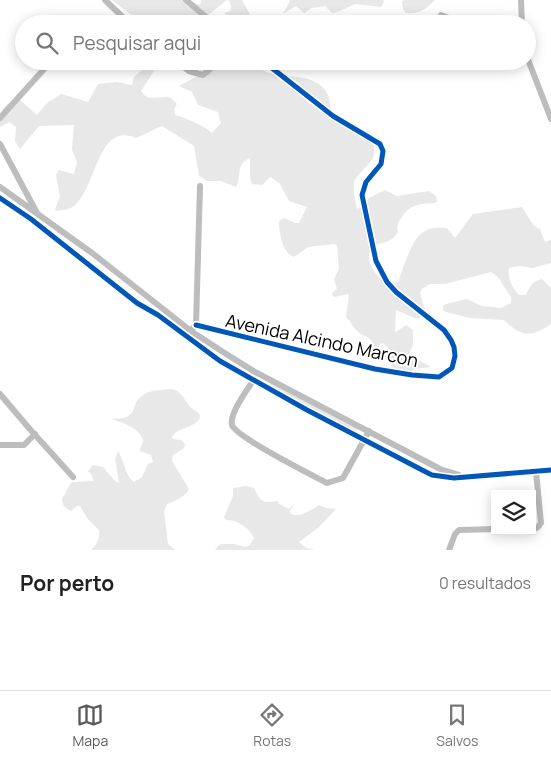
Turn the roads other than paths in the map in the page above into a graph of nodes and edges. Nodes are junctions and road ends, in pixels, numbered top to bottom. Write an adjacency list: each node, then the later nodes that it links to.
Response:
1 (105, 0): 4 (street)
2 (186, 0): 5 (street)
3 (521, 0): 6 (street)
4 (121, 15)
5 (204, 15)
6 (522, 15)
7 (44, 70): 12 (street)
8 (188, 70): 9 (street)
9 (209, 70)
10 (274, 70): 23 (street, Avenida Alcindo Marcon)
11 (532, 70): 13 (street)
12 (0, 118)
13 (551, 118)
14 (0, 144): 18 (street)
15 (200, 186): 23 (street)
16 (0, 187): 18 (street)
17 (0, 198): 20 (street)
18 (38, 214): 19 (street)
19 (144, 294): 20 (street); 21 (street)
20 (137, 303): 22 (street)
21 (162, 308): 22 (street); 23 (street)
22 (158, 315): 23 (street)
23 (192, 331): 24 (street); 26 (street)
24 (254, 381): 28 (street); 28 (street)
25 (0, 394): 27 (street)
26 (369, 431): 28 (street); 33 (street)
27 (35, 434): 29 (street); 32 (street)
28 (364, 440): 33 (street)
29 (0, 445)
30 (551, 470): 31 (street)
31 (536, 472): 33 (street); 34 (street)
32 (73, 477)
33 (464, 477)
34 (536, 528)
35 (491, 529): 36 (street)
36 (450, 550)

